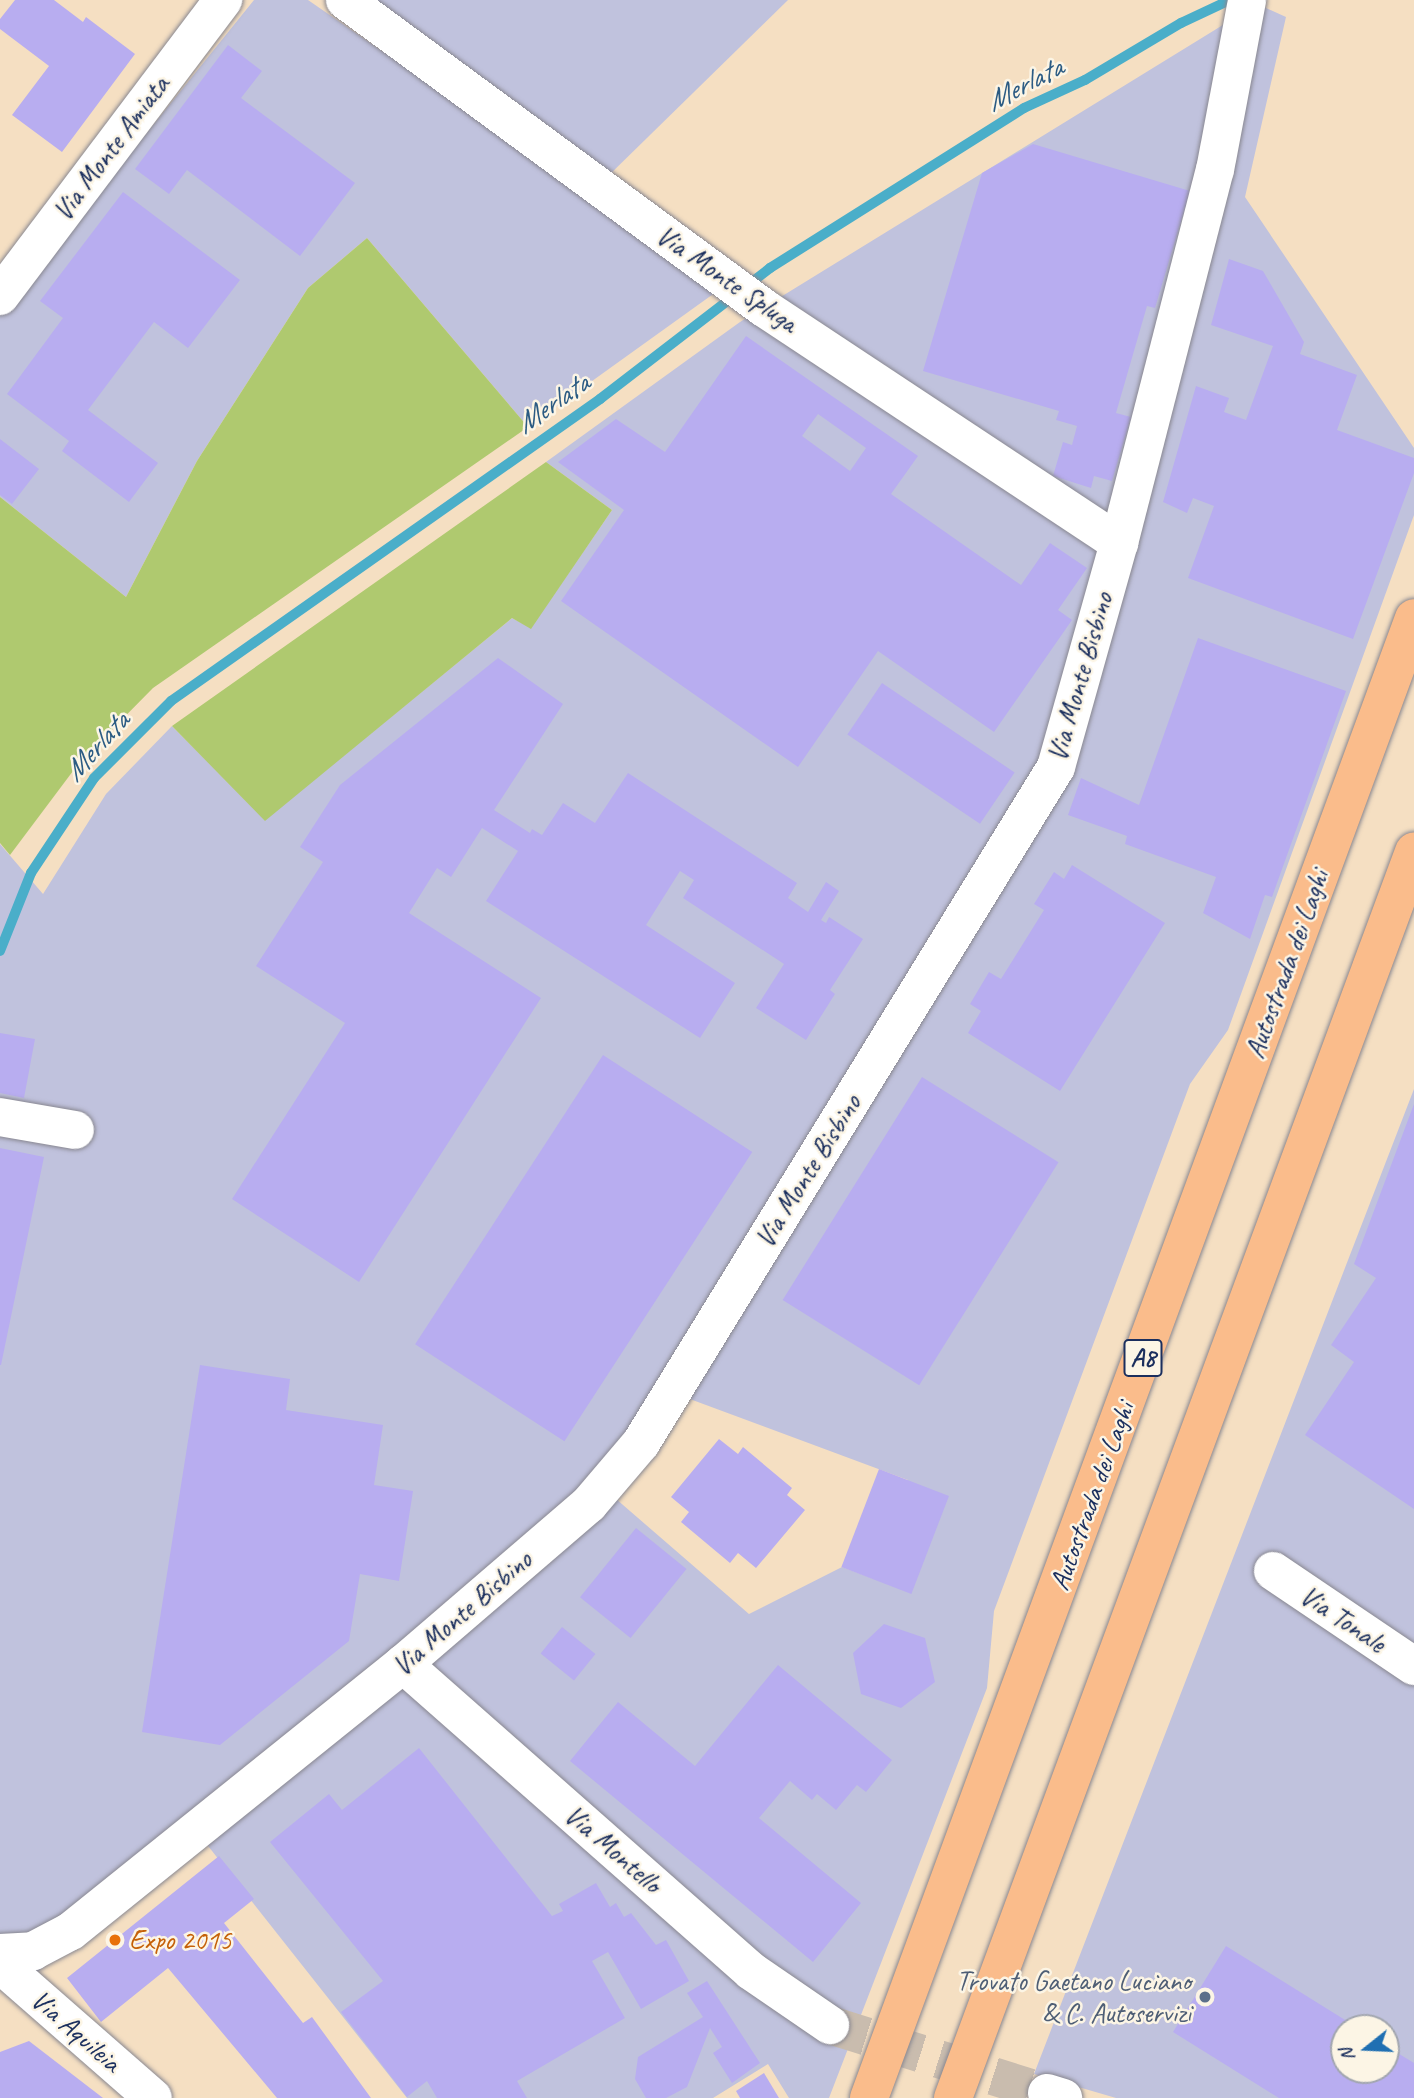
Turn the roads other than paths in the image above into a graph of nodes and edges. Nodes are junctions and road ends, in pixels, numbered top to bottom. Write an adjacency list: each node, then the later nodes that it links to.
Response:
1 (223, 0): 4 (street, Via Monte Amiata)
2 (345, 0): 5 (street, Via Monte Spluga)
3 (1243, 16): 5 (street, Via Monte Bisbino)
4 (0, 296)
5 (1119, 543): 11 (street, Via Monte Bisbino)
6 (1414, 618): 17 (highway, Autostrada dei Laghi / A8)
7 (1414, 852): 18 (highway)
8 (0, 1117): 9 (street)
9 (75, 1130)
10 (1273, 1571): 12 (street, Via Tonale)
11 (403, 1664): 13 (street, Via Monte Bisbino); 15 (street, Via Montello)
12 (1414, 1666)
13 (0, 1952)
14 (0, 1964): 16 (street, Via Aquileia)
15 (830, 2025)
16 (153, 2098)
17 (869, 2098)
18 (953, 2098)

